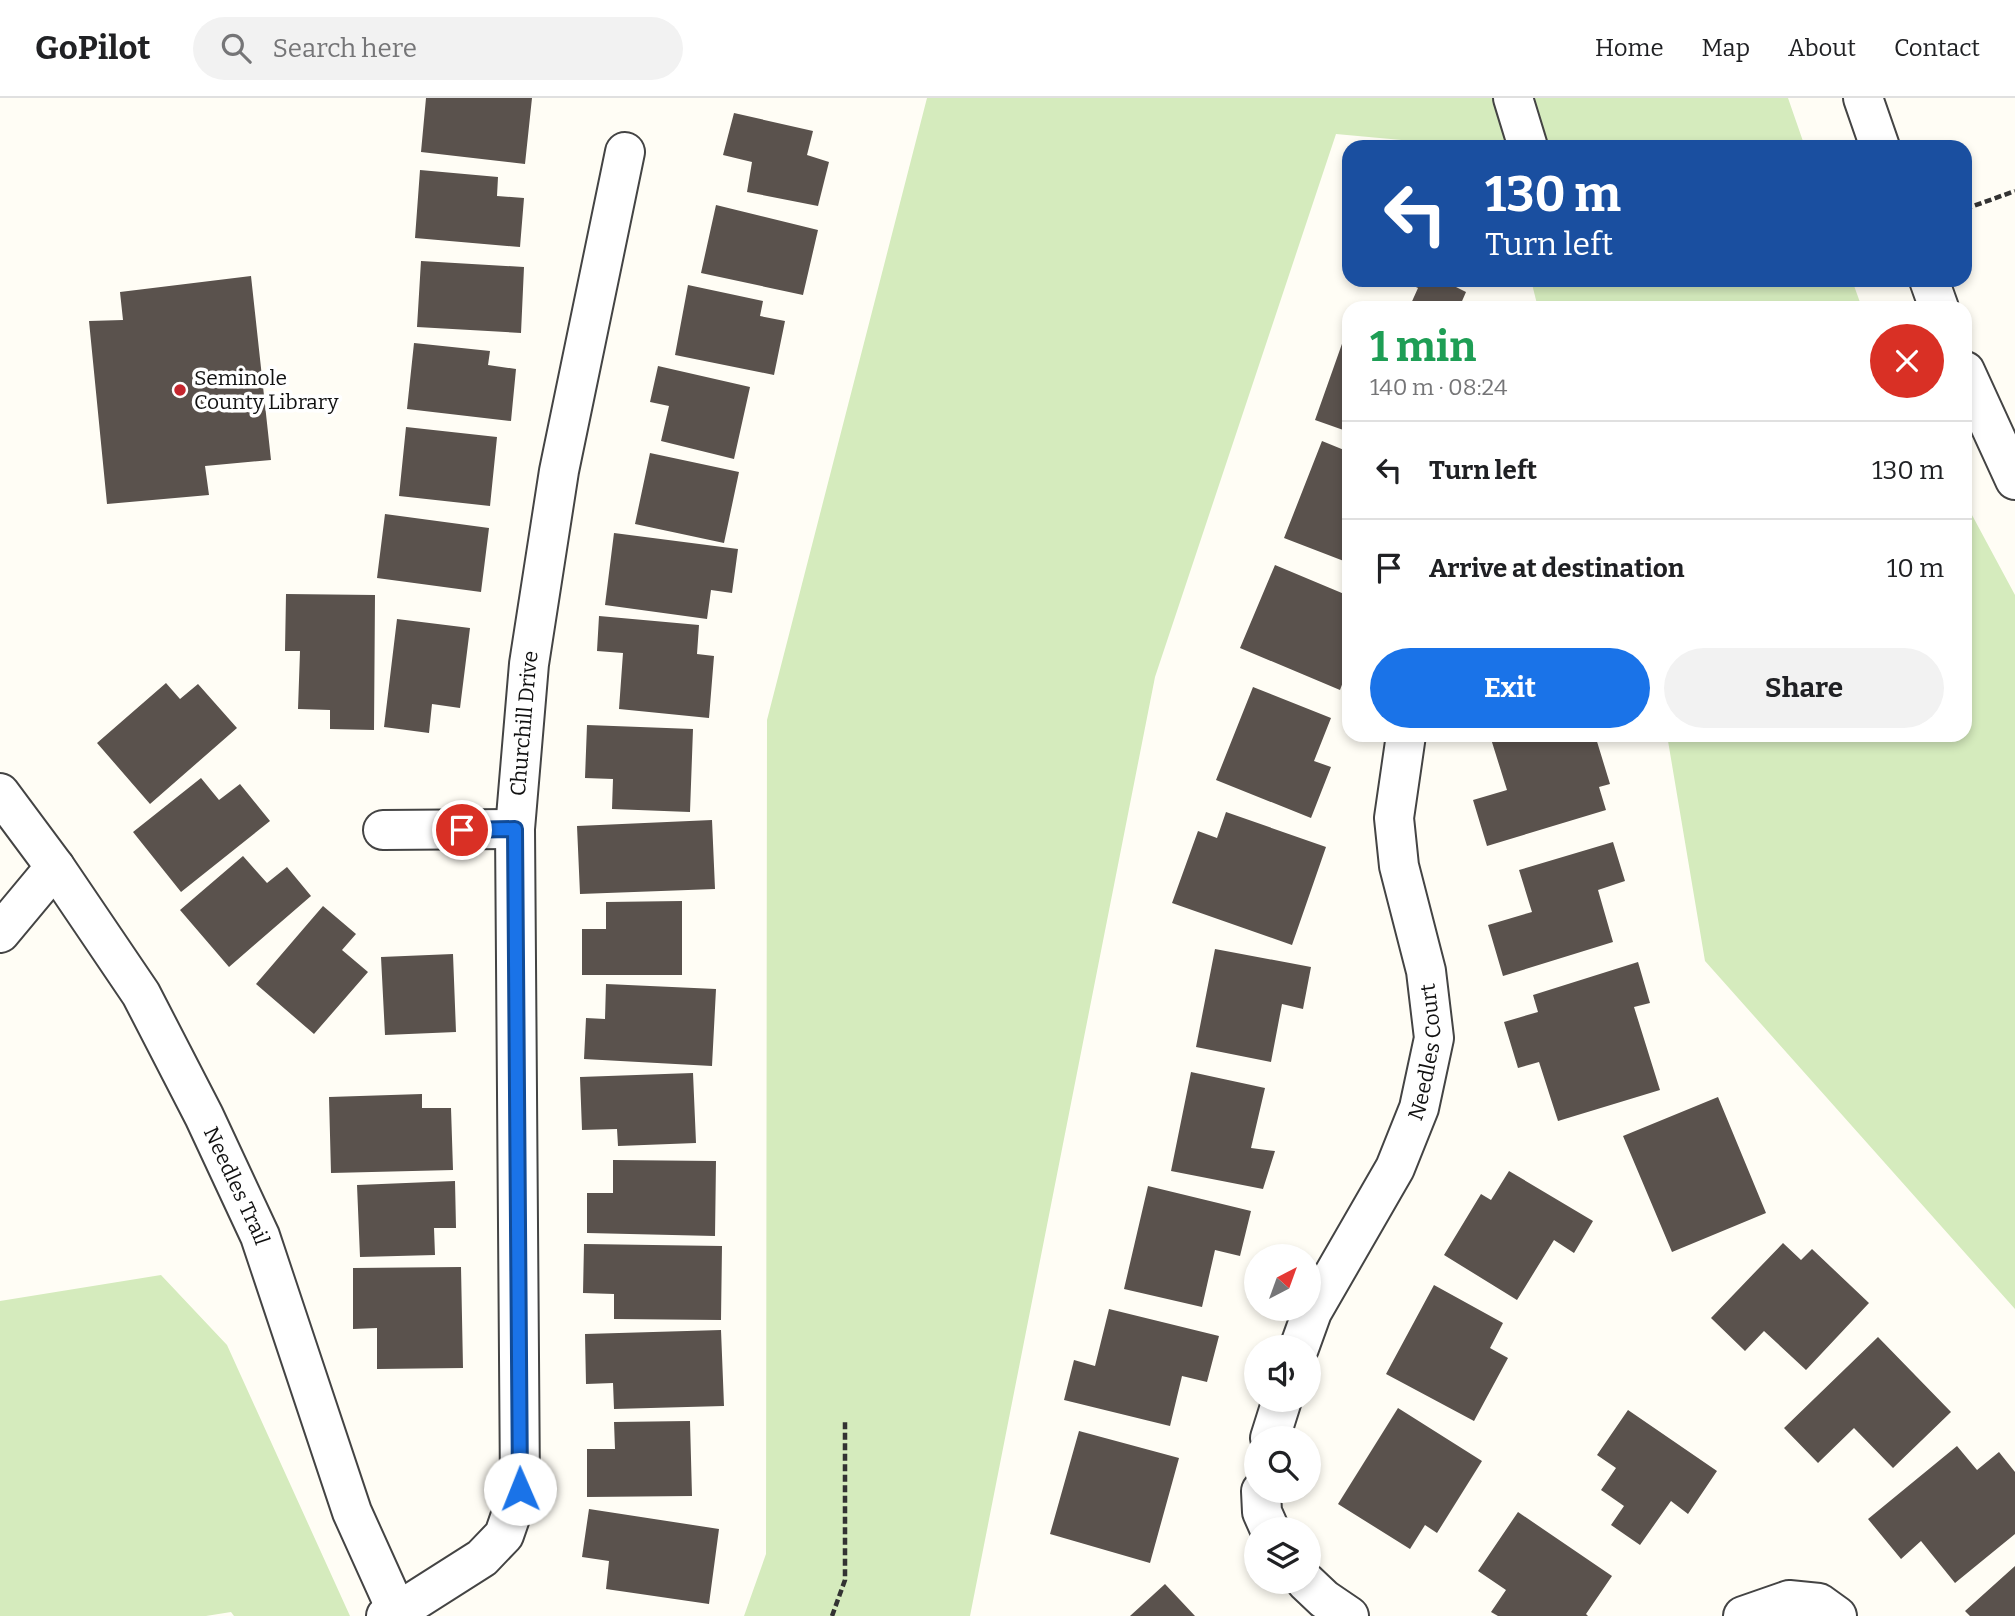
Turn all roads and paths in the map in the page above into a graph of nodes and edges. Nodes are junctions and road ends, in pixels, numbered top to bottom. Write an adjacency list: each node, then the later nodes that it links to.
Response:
1 (1513, 98): 3 (street)
2 (1863, 98): 4 (street)
3 (1526, 140)
4 (1878, 140)
5 (625, 152): 13 (street, Churchill Drive)
6 (2015, 191): 7 (path)
7 (1972, 206)
8 (1972, 380): 9 (street)
9 (2001, 416): 10 (street)
10 (2015, 480)
11 (1405, 742): 17 (street, Needles Court)
12 (0, 793): 15 (street, Needles Trail)
13 (515, 829): 14 (street); 20 (street, Churchill Drive)
14 (383, 830)
15 (55, 867): 16 (street); 20 (street, Needles Trail)
16 (0, 933)
17 (1304, 1335)
18 (845, 1419): 21 (path)
19 (1319, 1594): 22 (street)
20 (394, 1615)
21 (832, 1616)
22 (1349, 1616)
23 (1743, 1616): 24 (street)
24 (1836, 1616)

